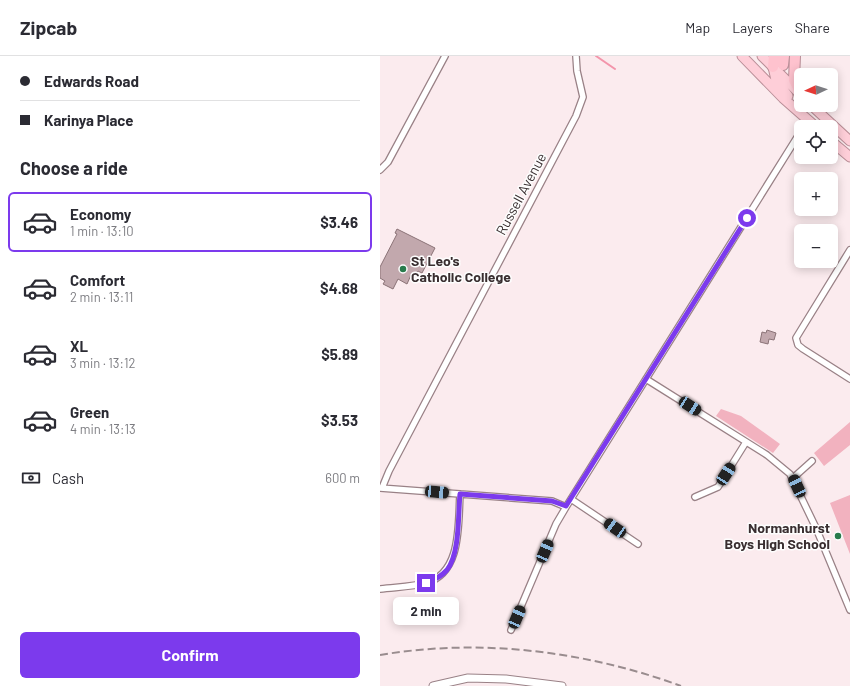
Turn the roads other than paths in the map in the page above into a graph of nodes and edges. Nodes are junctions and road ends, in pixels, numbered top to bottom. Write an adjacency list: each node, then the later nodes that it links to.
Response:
1 (445, 56): 18 (street)
2 (576, 56): 25 (street, Russell Avenue)
3 (742, 56): 9 (highway)
4 (762, 56): 7 (highway)
5 (774, 56): 7 (highway)
6 (795, 56): 8 (highway)
7 (779, 67): 9 (highway); 10 (highway); 13 (highway)
8 (794, 68)
9 (761, 75): 12 (highway)
10 (794, 88)
11 (819, 112): 14 (highway)
12 (803, 120)
13 (804, 120)
14 (850, 141)
15 (794, 142): 20 (street)
16 (838, 147): 17 (highway)
17 (850, 157)
18 (380, 170)
19 (850, 250): 21 (street)
20 (646, 379): 22 (street); 28 (street)
21 (850, 379)
22 (746, 442): 24 (street); 27 (street)
23 (812, 461): 24 (street)
24 (793, 478): 32 (street)
25 (381, 488): 26 (street)
26 (460, 494): 29 (street); 31 (street)
27 (695, 497)
28 (571, 499): 29 (street); 30 (street)
29 (566, 506): 33 (street)
30 (638, 544)
31 (380, 589)
32 (850, 610)
33 (511, 630)
34 (433, 686): 35 (street)
35 (562, 686)

